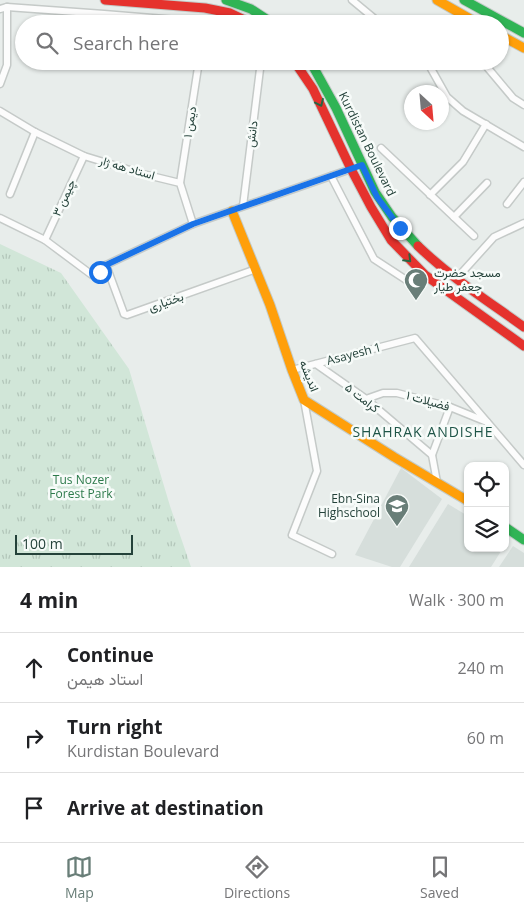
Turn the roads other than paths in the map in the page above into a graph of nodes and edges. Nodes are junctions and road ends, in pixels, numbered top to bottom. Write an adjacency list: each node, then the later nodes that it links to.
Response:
1 (106, 0): 10 (main road)
2 (226, 0): 11 (main road)
3 (352, 0): 12 (street)
4 (439, 0): 8 (main road)
5 (458, 0): 8 (main road)
6 (464, 0): 14 (main road)
7 (4, 8): 9 (street); 25 (street)
8 (455, 11): 13 (main road)
9 (116, 15)
10 (234, 15)
11 (261, 15)
12 (370, 15)
13 (462, 15)
14 (490, 15)
15 (509, 26): 16 (main road)
16 (524, 34)
17 (509, 40): 18 (main road)
18 (524, 48)
19 (198, 70): 37 (street, دیمن ۱)
20 (260, 70): 42 (street, دانش)
21 (300, 70): 34 (main road, Kurdistan Boulevard, one-way to 34)
22 (316, 70): 33 (main road, Kurdistan Boulevard)
23 (432, 70): 28 (street)
24 (490, 70): 26 (street)
25 (0, 84)
26 (524, 105)
27 (0, 111): 29 (street, استاد هه ژار)
28 (486, 124): 30 (street); 40 (street)
29 (35, 132): 32 (street, استاد هه ژار); 39 (street)
30 (524, 147)
31 (380, 148): 40 (street)
32 (84, 156): 37 (street, استاد هه ژار); 49 (street, چیمن ۳)
33 (362, 165): 34 (main road); 52 (main road, Kurdistan Boulevard)
34 (350, 169): 35 (street); 56 (main road, Kurdistan Boulevard, one-way to 56)
35 (331, 176): 42 (street); 53 (street)
36 (524, 182): 41 (street)
37 (180, 183): 47 (street)
38 (487, 183): 44 (street)
39 (10, 194)
40 (430, 194): 44 (street)
41 (507, 204)
42 (243, 206): 43 (street)
43 (232, 211): 47 (street); 51 (main road, اندیشه)
44 (454, 217): 48 (street)
45 (0, 218): 49 (street)
46 (524, 223): 52 (street)
47 (193, 224): 50 (street)
48 (474, 236)
49 (45, 240): 50 (street)
50 (106, 265): 51 (street, بختیاری)
51 (256, 269): 58 (main road, اندیشه)
52 (457, 278): 54 (main road, Kurdistan Boulevard)
53 (417, 287)
54 (524, 327)
55 (415, 338): 57 (street, Asayesh 1); 62 (street, فضیلات ۱)
56 (524, 346)
57 (316, 364): 58 (street, Asayesh 1); 59 (street, کرامت ۵)
58 (292, 370): 60 (main road, اندیشه)
59 (366, 399): 61 (street, فضیلات ۱); 63 (street, کرامت ۵)
60 (304, 400): 65 (main road, اندیشه); 69 (street)
61 (450, 407): 62 (street, فضیلات ۱); 63 (street)
62 (489, 423): 64 (street, فضیلات ۱)
63 (432, 455): 65 (street)
64 (524, 465)
65 (437, 482): 66 (main road, اندیشه)
66 (464, 498)
67 (509, 530): 68 (main road)
68 (524, 540)
69 (332, 554)

